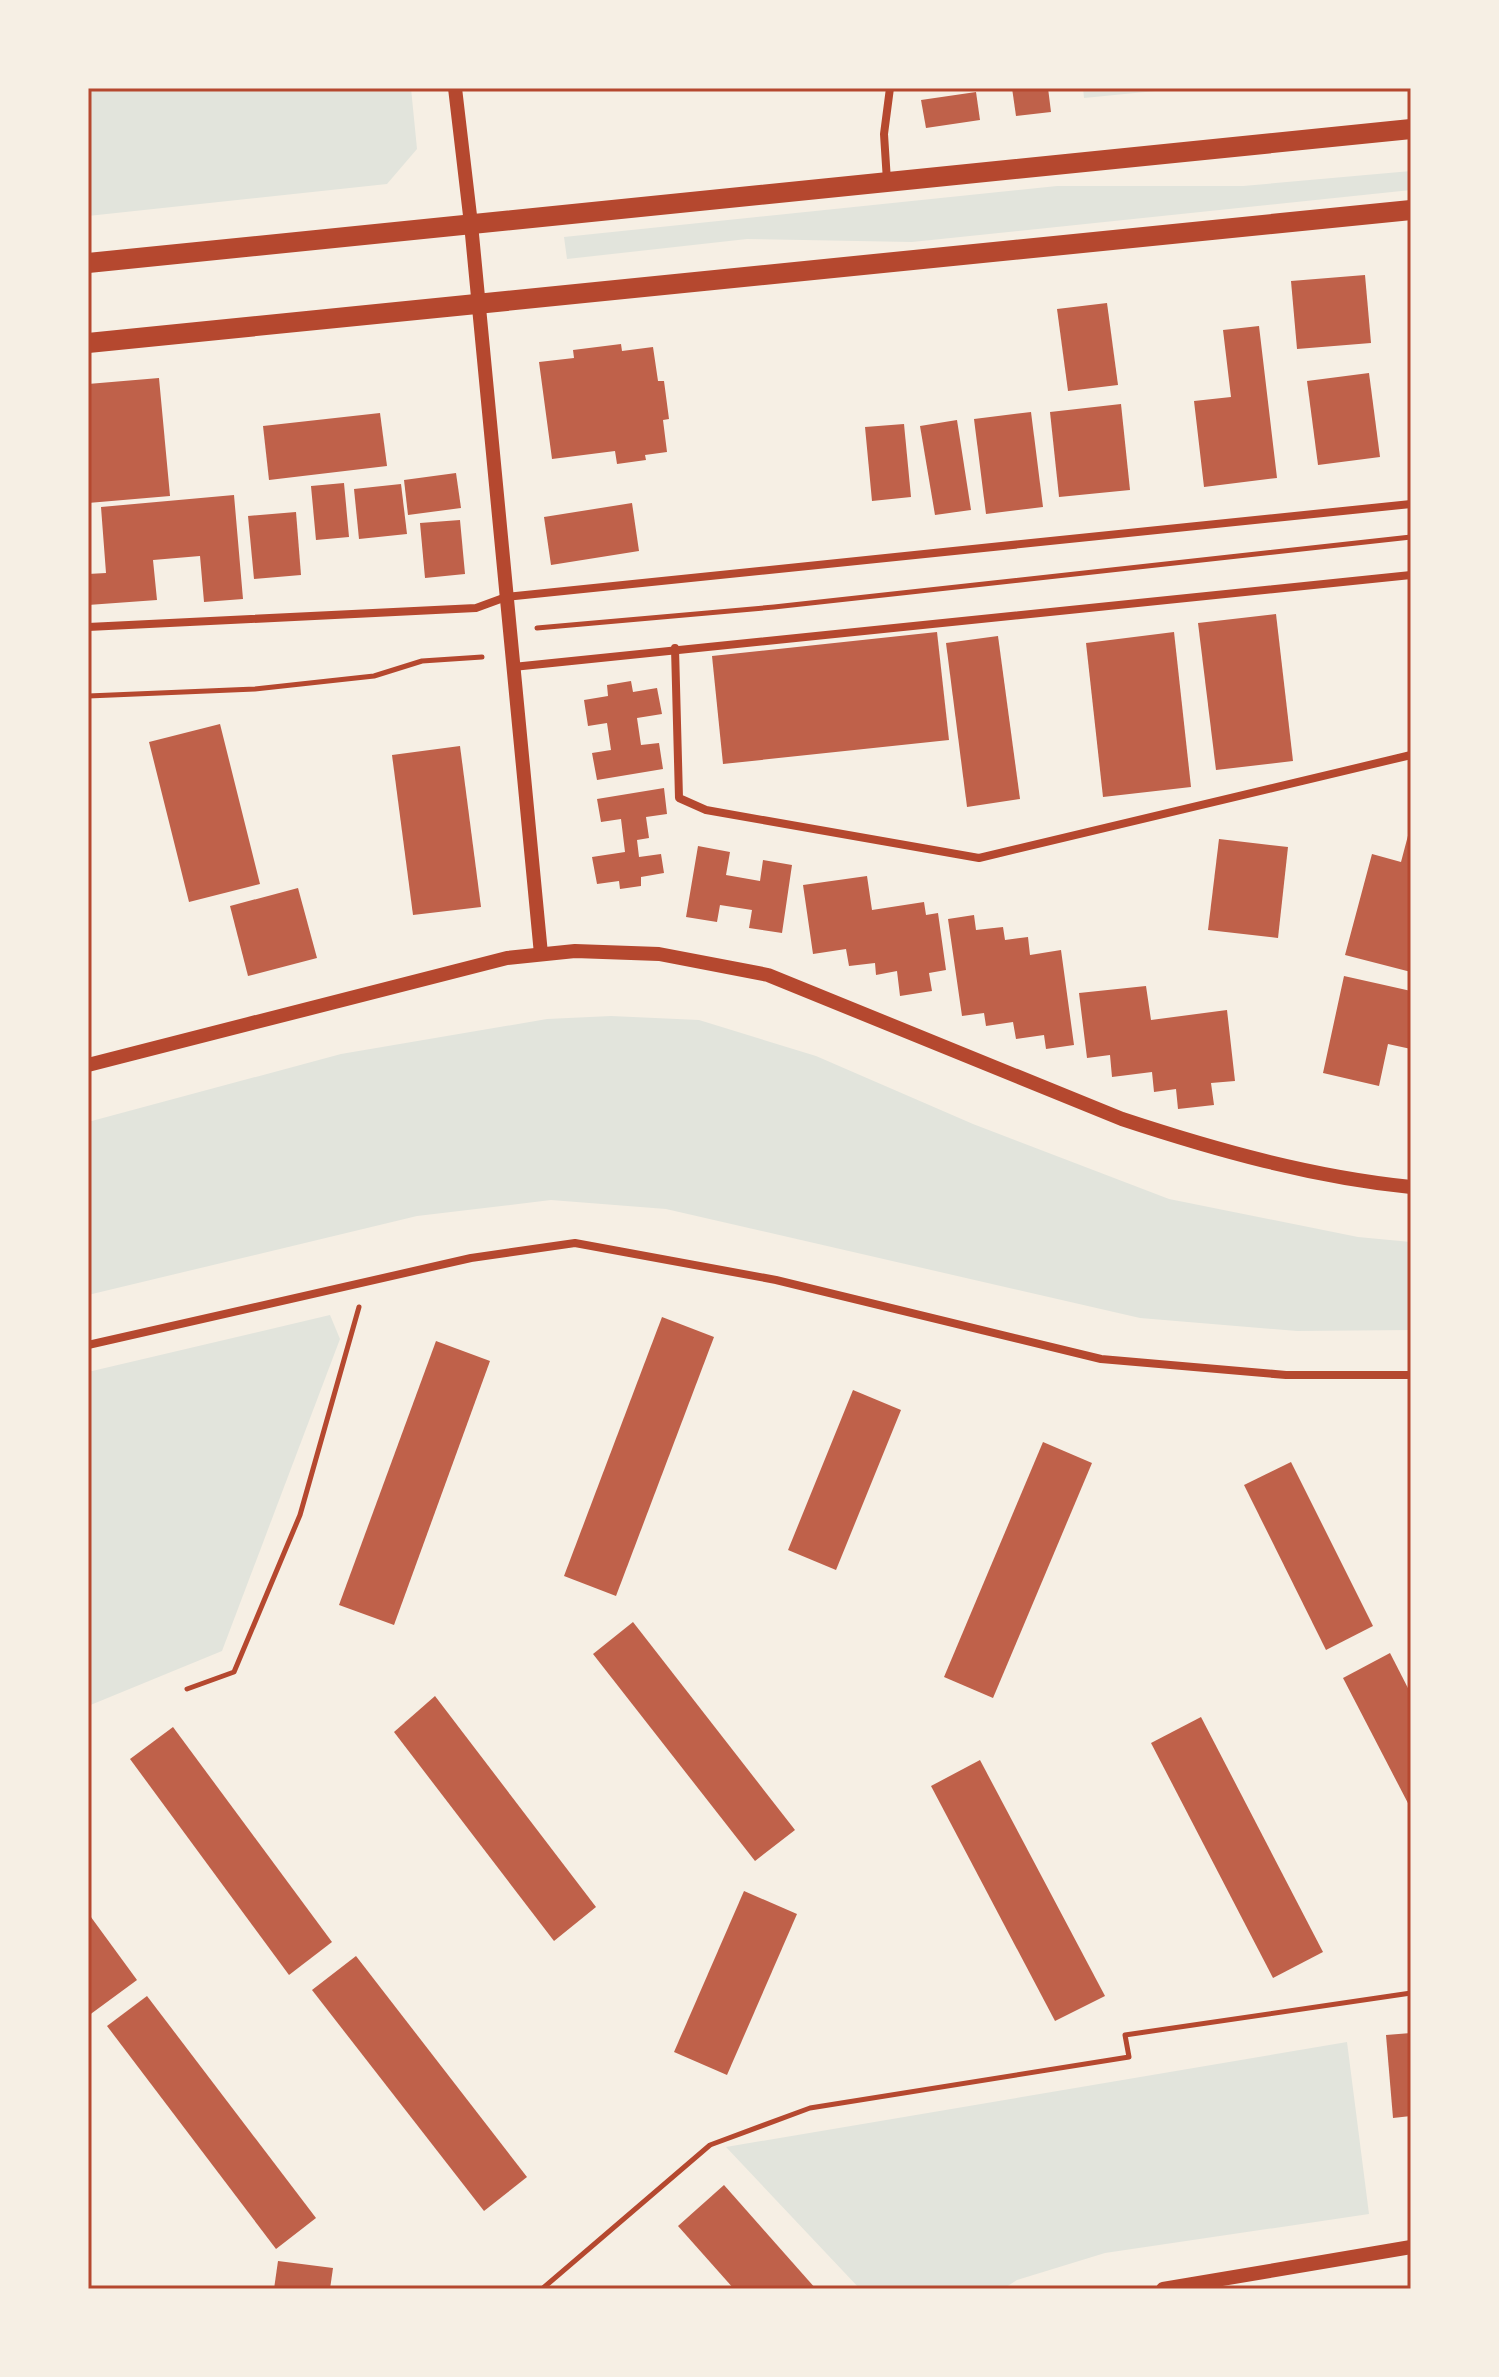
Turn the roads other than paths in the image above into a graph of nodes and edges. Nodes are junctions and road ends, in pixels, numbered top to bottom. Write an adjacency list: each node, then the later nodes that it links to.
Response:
1 (455, 88): 6 (street)
2 (890, 88): 4 (street)
3 (1411, 129): 4 (main road)
4 (887, 181): 6 (main road)
5 (1411, 210): 8 (main road)
6 (471, 224): 7 (main road); 8 (street)
7 (88, 263)
8 (479, 304): 9 (main road); 12 (street)
9 (88, 343)
10 (1411, 504): 12 (street)
11 (1411, 575): 14 (street)
12 (506, 597): 13 (street); 15 (street)
13 (88, 627)
14 (675, 648): 15 (street); 16 (street)
15 (513, 667): 17 (street)
16 (1411, 755)
17 (541, 954): 18 (street); 19 (street)
18 (88, 1065)
19 (1411, 1187)
20 (88, 1345): 21 (street)
21 (1411, 1375)
22 (1411, 2247): 23 (street)
23 (1163, 2289)

